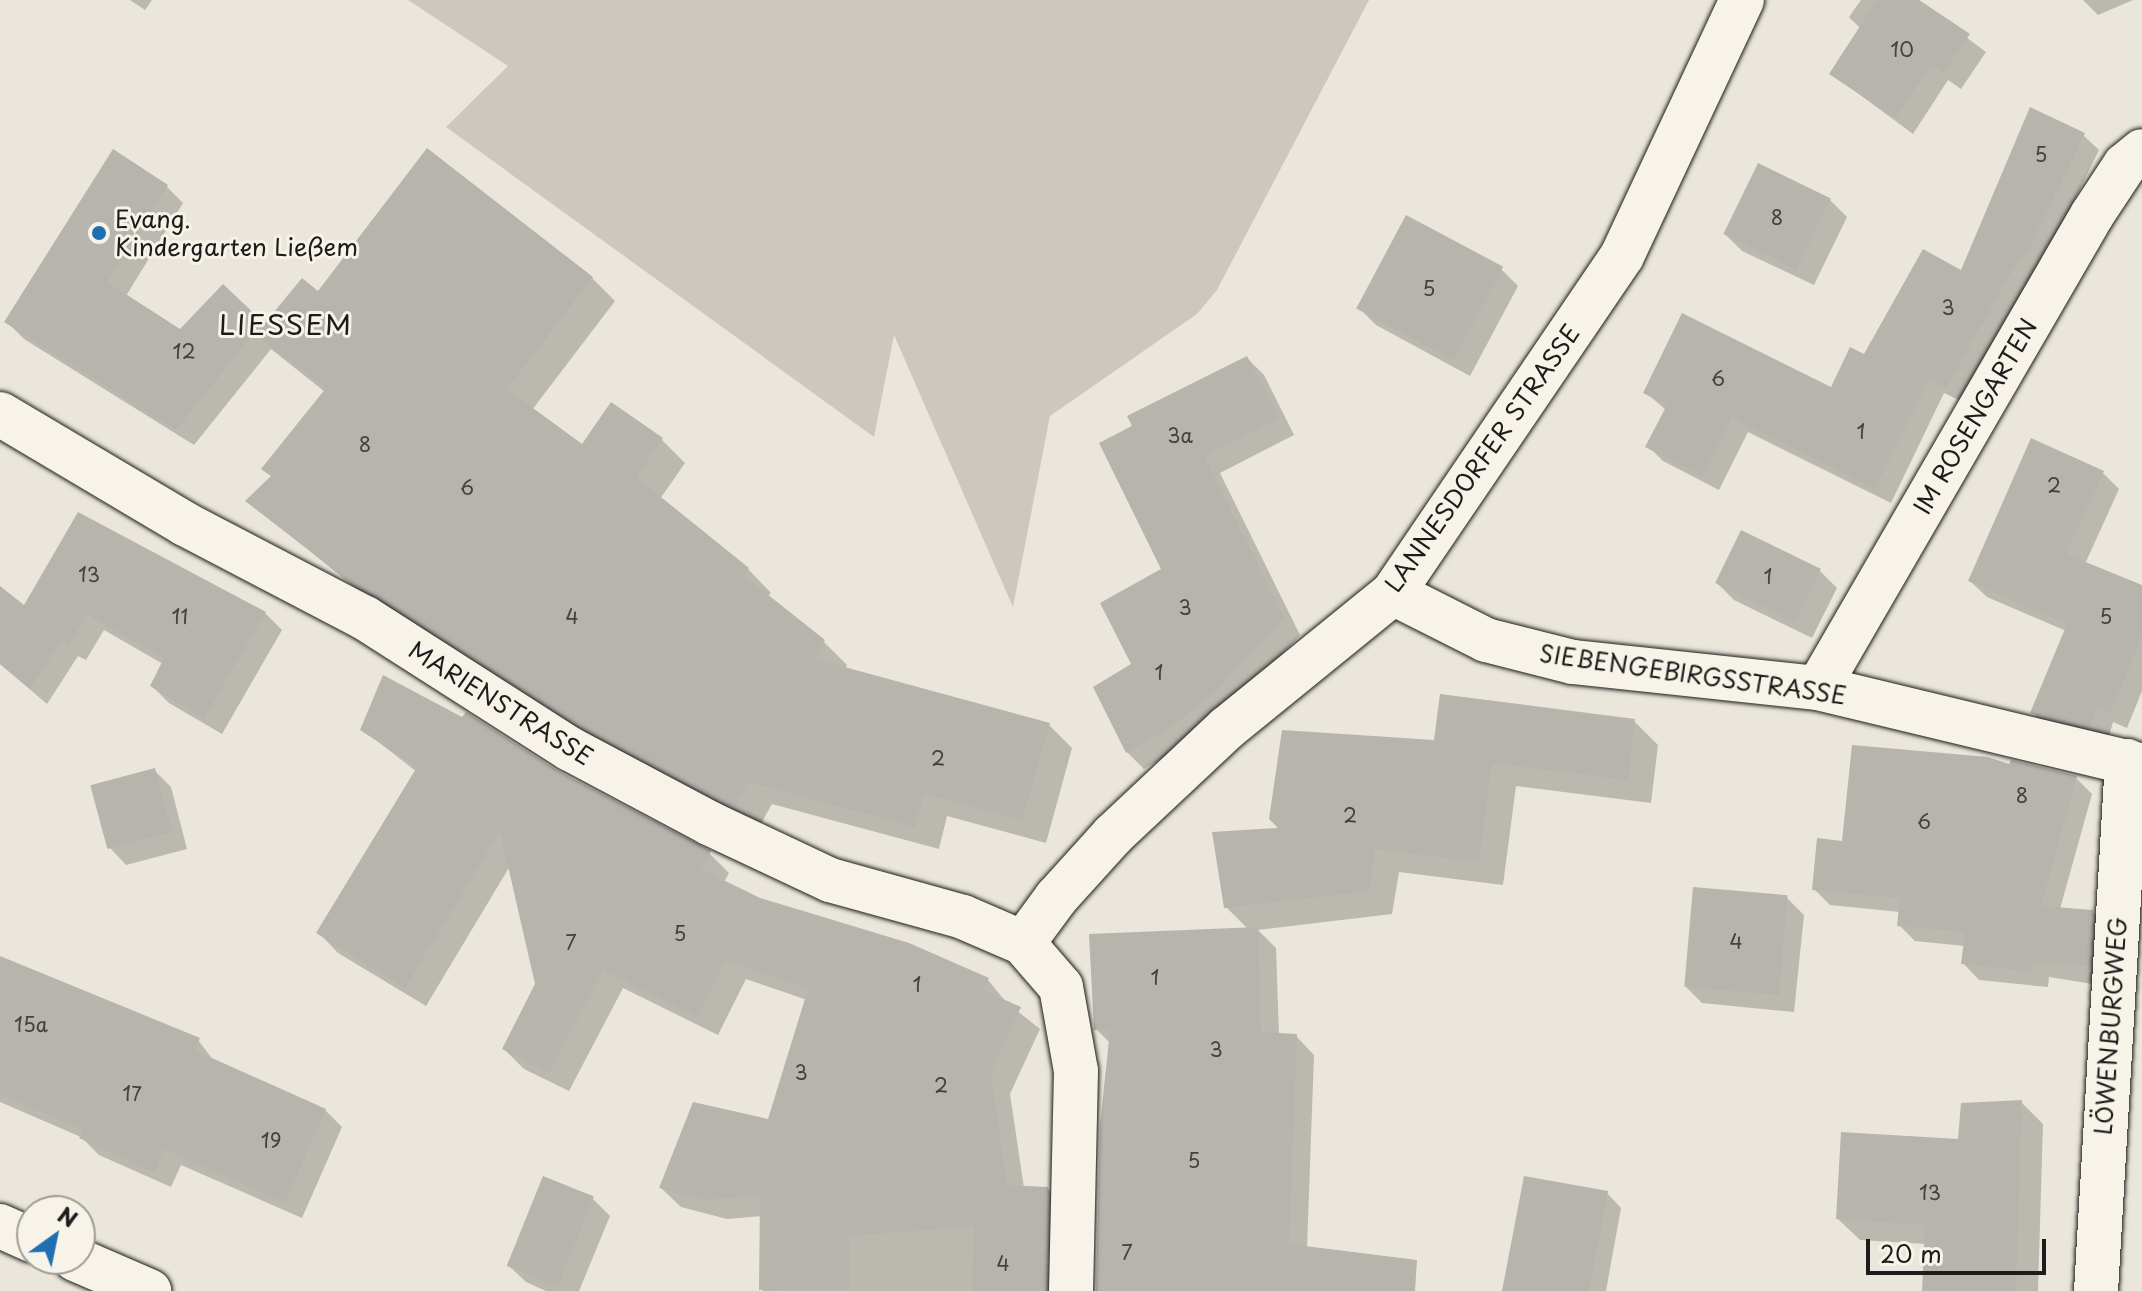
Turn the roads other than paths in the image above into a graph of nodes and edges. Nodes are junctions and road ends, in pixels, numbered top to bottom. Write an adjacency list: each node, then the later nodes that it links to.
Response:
1 (1742, 0): 4 (street, LANNESDORFER STRASSE)
2 (2142, 151): 5 (street, IM ROSENGARTEN)
3 (0, 414): 7 (street, MARIENSTRASSE)
4 (1393, 593): 5 (street, SIEBENGEBIRGSSTRASSE); 7 (street, LANNESDORFER STRASSE)
5 (1818, 688): 6 (street, SIEBENGEBIRGSSTRASSE)
6 (2135, 763): 11 (street, LÖWENBURGWEG)
7 (1023, 943): 10 (street)
8 (96, 1268): 9 (street)
9 (149, 1291)
10 (1071, 1291)
11 (2096, 1291)

